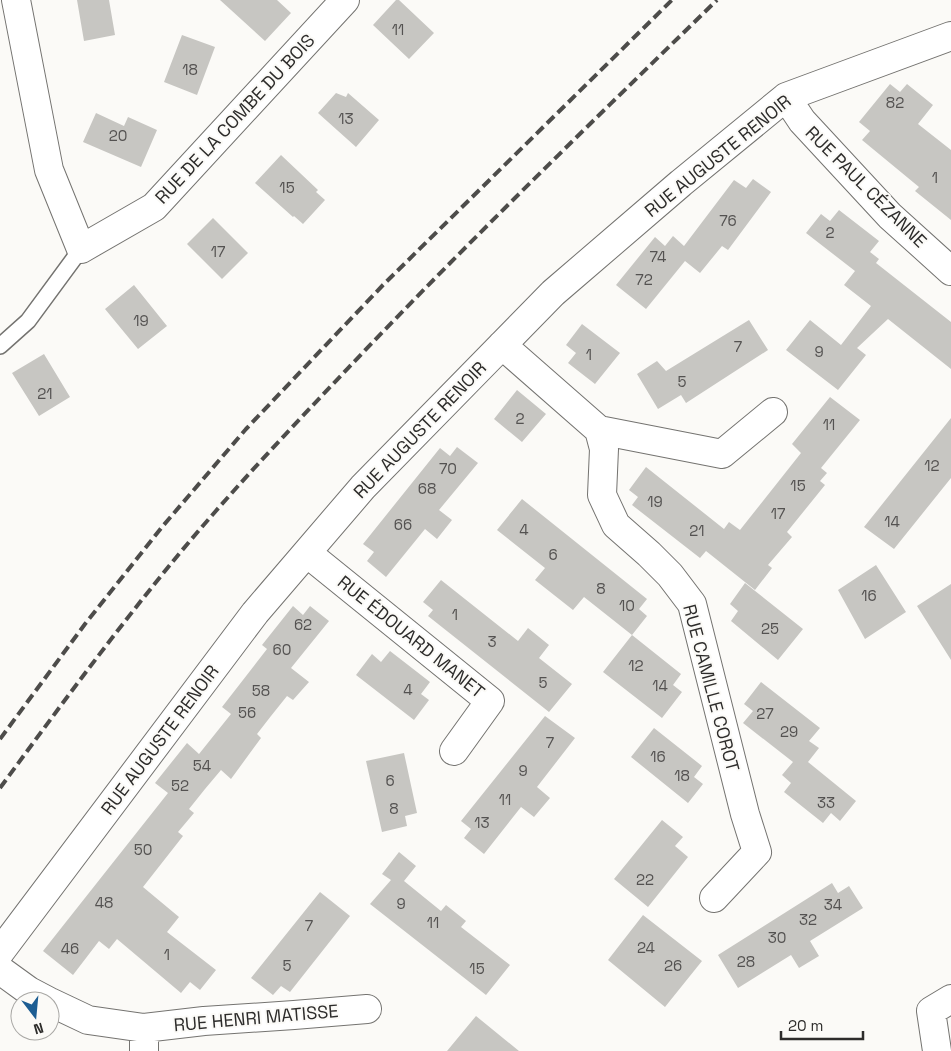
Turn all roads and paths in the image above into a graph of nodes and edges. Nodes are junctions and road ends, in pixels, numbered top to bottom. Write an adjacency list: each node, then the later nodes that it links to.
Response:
1 (16, 0): 5 (street)
2 (345, 0): 5 (street, RUE DE LA COMBE DU BOIS)
3 (951, 36): 4 (street, RUE AUGUSTE RENOIR)
4 (786, 98): 6 (street, RUE PAUL CÉZANNE); 7 (street, RUE AUGUSTE RENOIR)
5 (81, 249): 8 (lane)
6 (951, 271)
7 (502, 345): 10 (street); 11 (street, RUE AUGUSTE RENOIR)
8 (0, 346)
9 (773, 412): 10 (street)
10 (599, 430): 13 (street, RUE CAMILLE COROT)
11 (307, 553): 12 (street, RUE ÉDOUARD MANET); 14 (street, RUE AUGUSTE RENOIR)
12 (454, 751)
13 (714, 898)
14 (0, 952)
15 (0, 970): 16 (street, RUE HENRI MATISSE)
16 (29, 991)
17 (951, 999): 21 (street)
18 (60, 1006): 20 (street, RUE HENRI MATISSE)
19 (368, 1008): 20 (street, RUE HENRI MATISSE)
20 (144, 1039)
21 (937, 1051)

